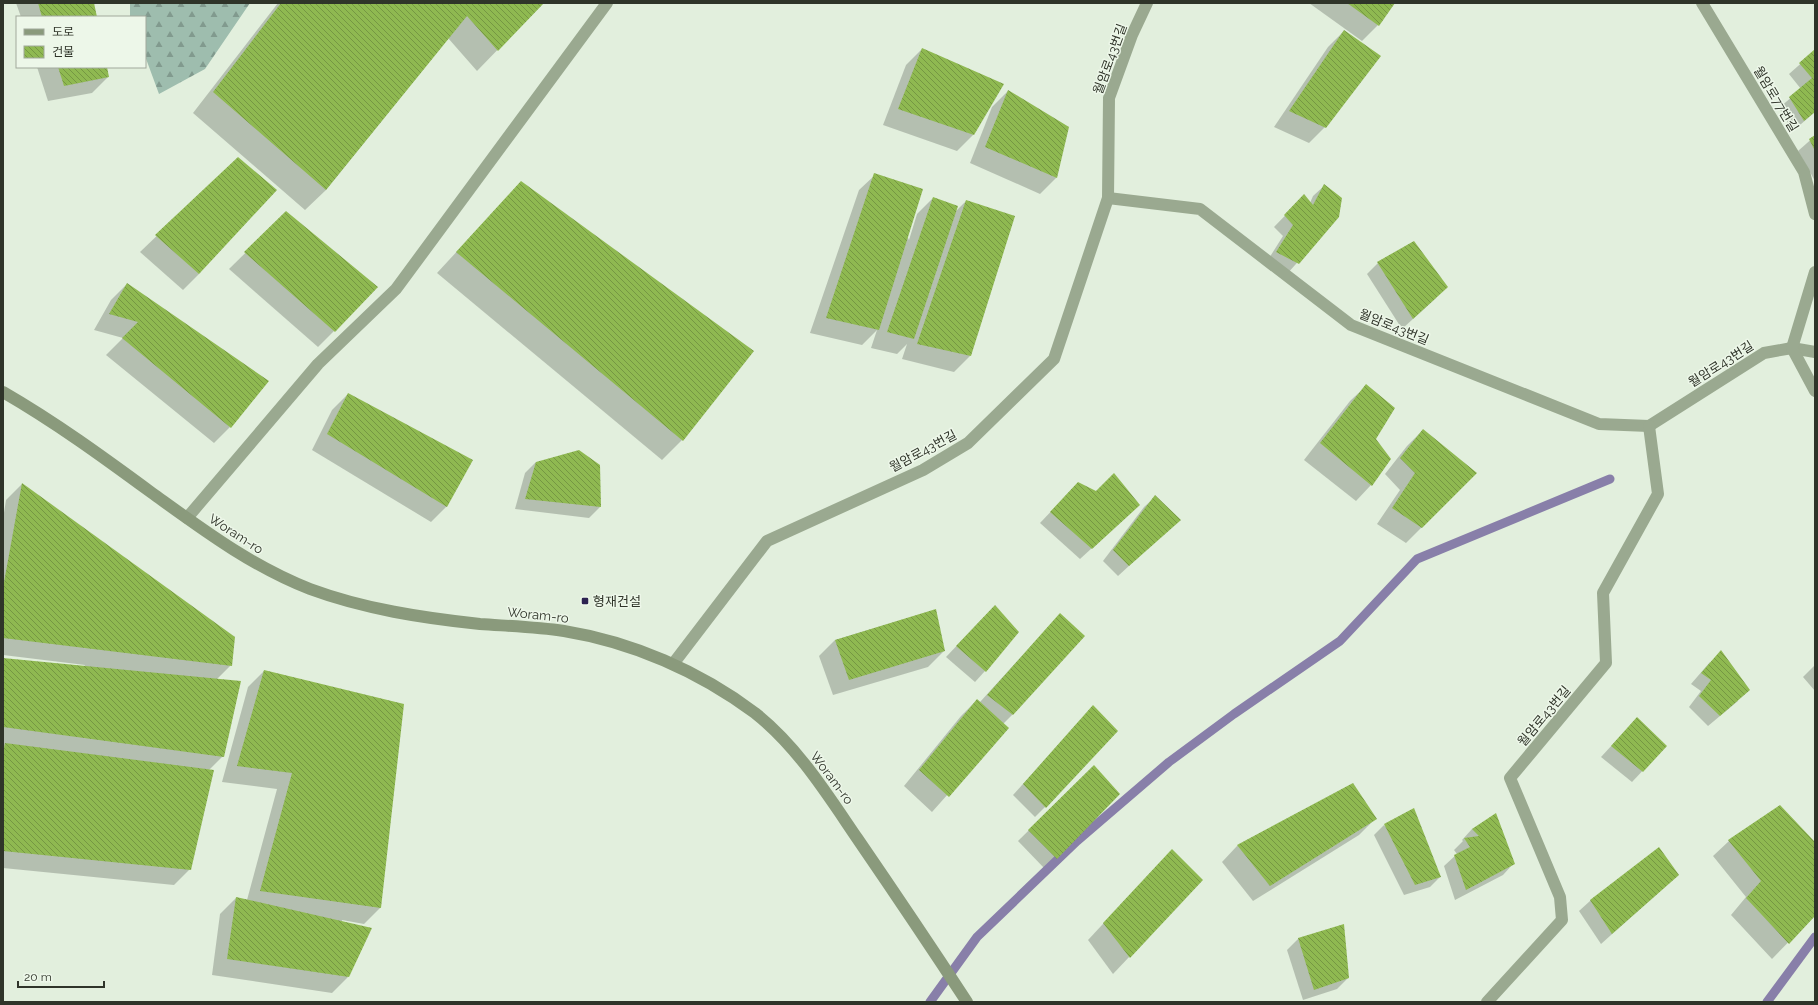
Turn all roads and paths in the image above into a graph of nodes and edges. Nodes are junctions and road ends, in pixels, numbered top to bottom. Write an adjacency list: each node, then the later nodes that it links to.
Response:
1 (607, 3): 12 (street)
2 (1147, 3): 4 (street, 월암로43번길)
3 (1702, 3): 5 (street, 월암로77번길)
4 (1108, 198): 11 (street, 월암로43번길); 13 (street, 월암로43번길)
5 (1815, 214)
6 (1815, 272): 7 (street)
7 (1792, 348): 8 (street, 월암로43번길); 9 (street); 11 (street, 월암로43번길)
8 (1815, 352)
9 (1815, 391)
10 (3, 392): 12 (street, Woram-ro)
11 (1649, 426): 15 (street, 월암로43번길)
12 (187, 518): 13 (street, Woram-ro)
13 (674, 664): 14 (street, Woram-ro)
14 (966, 1000)
15 (1487, 1002)

